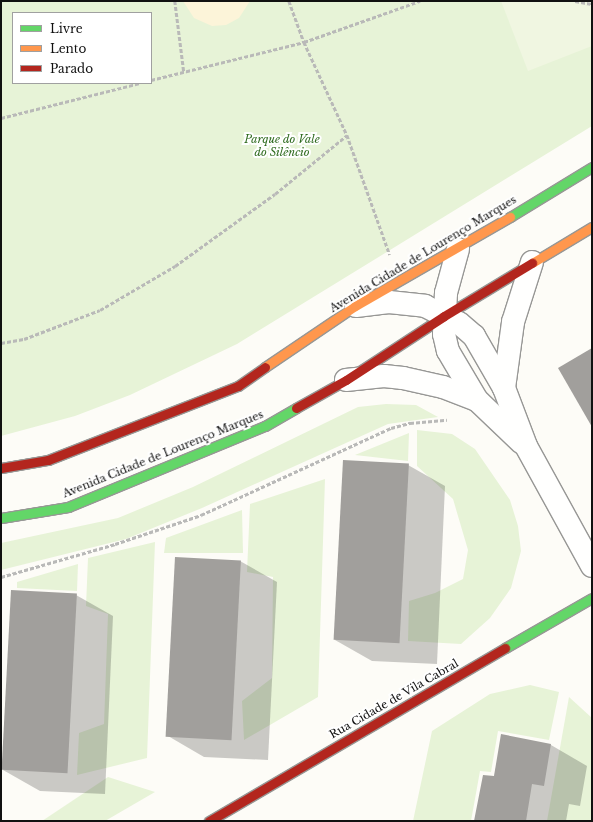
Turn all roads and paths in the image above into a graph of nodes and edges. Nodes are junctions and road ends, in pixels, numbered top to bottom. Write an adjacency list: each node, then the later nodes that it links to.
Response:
1 (175, 1): 7 (path)
2 (289, 1): 6 (path)
3 (420, 1): 6 (path)
4 (575, 1): 5 (path)
5 (592, 4)
6 (304, 42): 7 (path); 11 (path)
7 (184, 72): 8 (path)
8 (152, 80)
9 (136, 84): 10 (path)
10 (1, 118)
11 (347, 135): 15 (path); 19 (path)
12 (592, 167): 14 (street, Avenida Cidade de Lourenço Marques)
13 (592, 227): 16 (street, Avenida Cidade de Lourenço Marques)
14 (458, 249): 17 (street, Avenida Cidade de Lourenço Marques); 18 (street)
15 (391, 257)
16 (532, 262): 18 (street, Avenida Cidade de Lourenço Marques); 21 (street)
17 (355, 306): 18 (street); 25 (street, Avenida Cidade de Lourenço Marques)
18 (444, 316): 20 (street, Avenida Cidade de Lourenço Marques); 21 (street); 22 (street)
19 (1, 343)
20 (346, 380): 22 (street); 26 (street, Avenida Cidade de Lourenço Marques)
21 (504, 388): 24 (street)
22 (477, 400): 24 (street)
23 (454, 420): 28 (path)
24 (526, 446): 27 (street)
25 (1, 468)
26 (1, 518)
27 (592, 566)
28 (1, 577)
29 (592, 598): 30 (street, Rua Cidade de Vila Cabral)
30 (209, 821)

